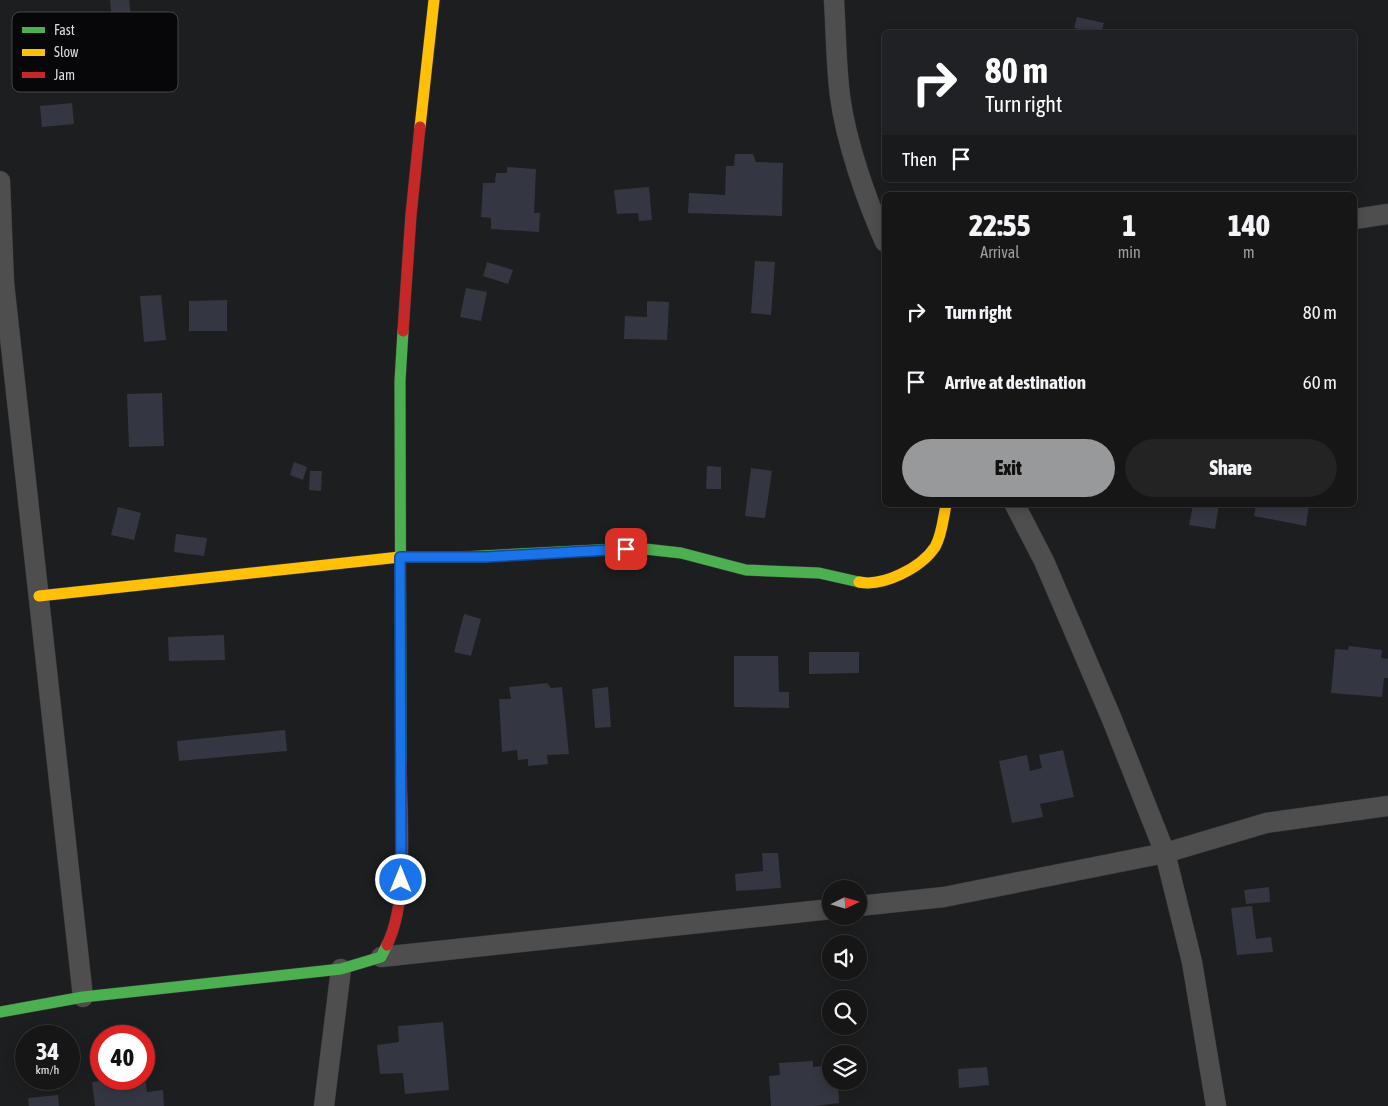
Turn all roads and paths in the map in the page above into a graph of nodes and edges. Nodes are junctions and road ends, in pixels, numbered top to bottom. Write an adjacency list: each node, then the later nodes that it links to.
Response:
1 (434, 0): 10 (street)
2 (834, 0): 6 (street)
3 (0, 181): 7 (street)
4 (1388, 214): 5 (street)
5 (1357, 219)
6 (882, 236)
7 (2, 283): 11 (street)
8 (946, 507): 10 (street)
9 (1016, 507): 13 (street)
10 (400, 557): 11 (street); 16 (street)
11 (39, 596): 18 (street)
12 (1388, 806): 13 (street)
13 (1165, 853): 14 (street); 21 (street)
14 (868, 905)
15 (822, 910): 16 (street)
16 (381, 957): 17 (street)
17 (341, 969): 18 (street); 20 (street)
18 (83, 997): 19 (street)
19 (0, 1012)
20 (324, 1106)
21 (1216, 1106)

